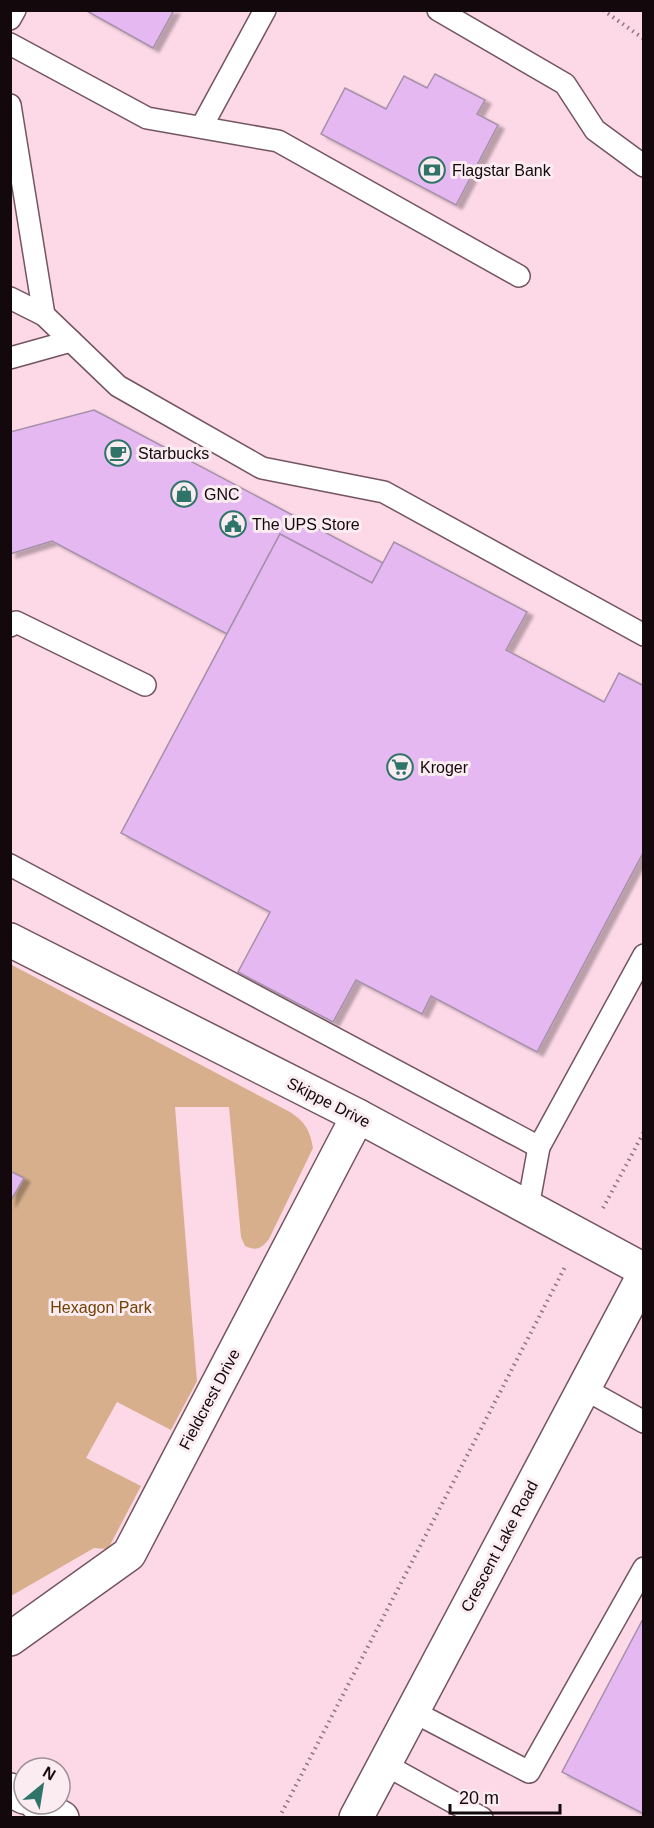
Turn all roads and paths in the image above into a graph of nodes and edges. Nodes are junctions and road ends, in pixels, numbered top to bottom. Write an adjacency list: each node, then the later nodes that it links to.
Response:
1 (15, 10): 5 (lane)
2 (265, 10): 9 (lane)
3 (438, 10): 10 (lane)
4 (603, 10): 6 (path)
5 (10, 19)
6 (644, 39)
7 (10, 44): 9 (lane)
8 (10, 105): 13 (lane)
9 (202, 126): 11 (lane)
10 (644, 166)
11 (519, 276)
12 (10, 298): 13 (lane)
13 (44, 315): 14 (lane)
14 (71, 341): 15 (lane); 17 (lane)
15 (10, 358)
16 (10, 626): 18 (lane)
17 (644, 635)
18 (145, 685)
19 (10, 865): 24 (lane)
20 (10, 940): 22 (street, Skippe Drive)
21 (644, 955): 24 (lane)
22 (358, 1116): 25 (street, Skippe Drive); 32 (street, Fieldcrest Drive)
23 (644, 1132): 26 (path)
24 (539, 1147): 25 (lane)
25 (528, 1207): 26 (street, Skippe Drive)
26 (584, 1237): 27 (street, Skippe Drive); 35 (path)
27 (644, 1270)
28 (644, 1275): 29 (street, Crescent Lake Road)
29 (583, 1388): 30 (lane); 33 (street, Crescent Lake Road)
30 (644, 1422)
31 (644, 1568): 33 (lane)
32 (10, 1639)
33 (412, 1712): 34 (street, Crescent Lake Road)
34 (384, 1764): 36 (street, Crescent Lake Road); 37 (lane)
35 (279, 1818)
36 (356, 1818)
37 (482, 1818)

